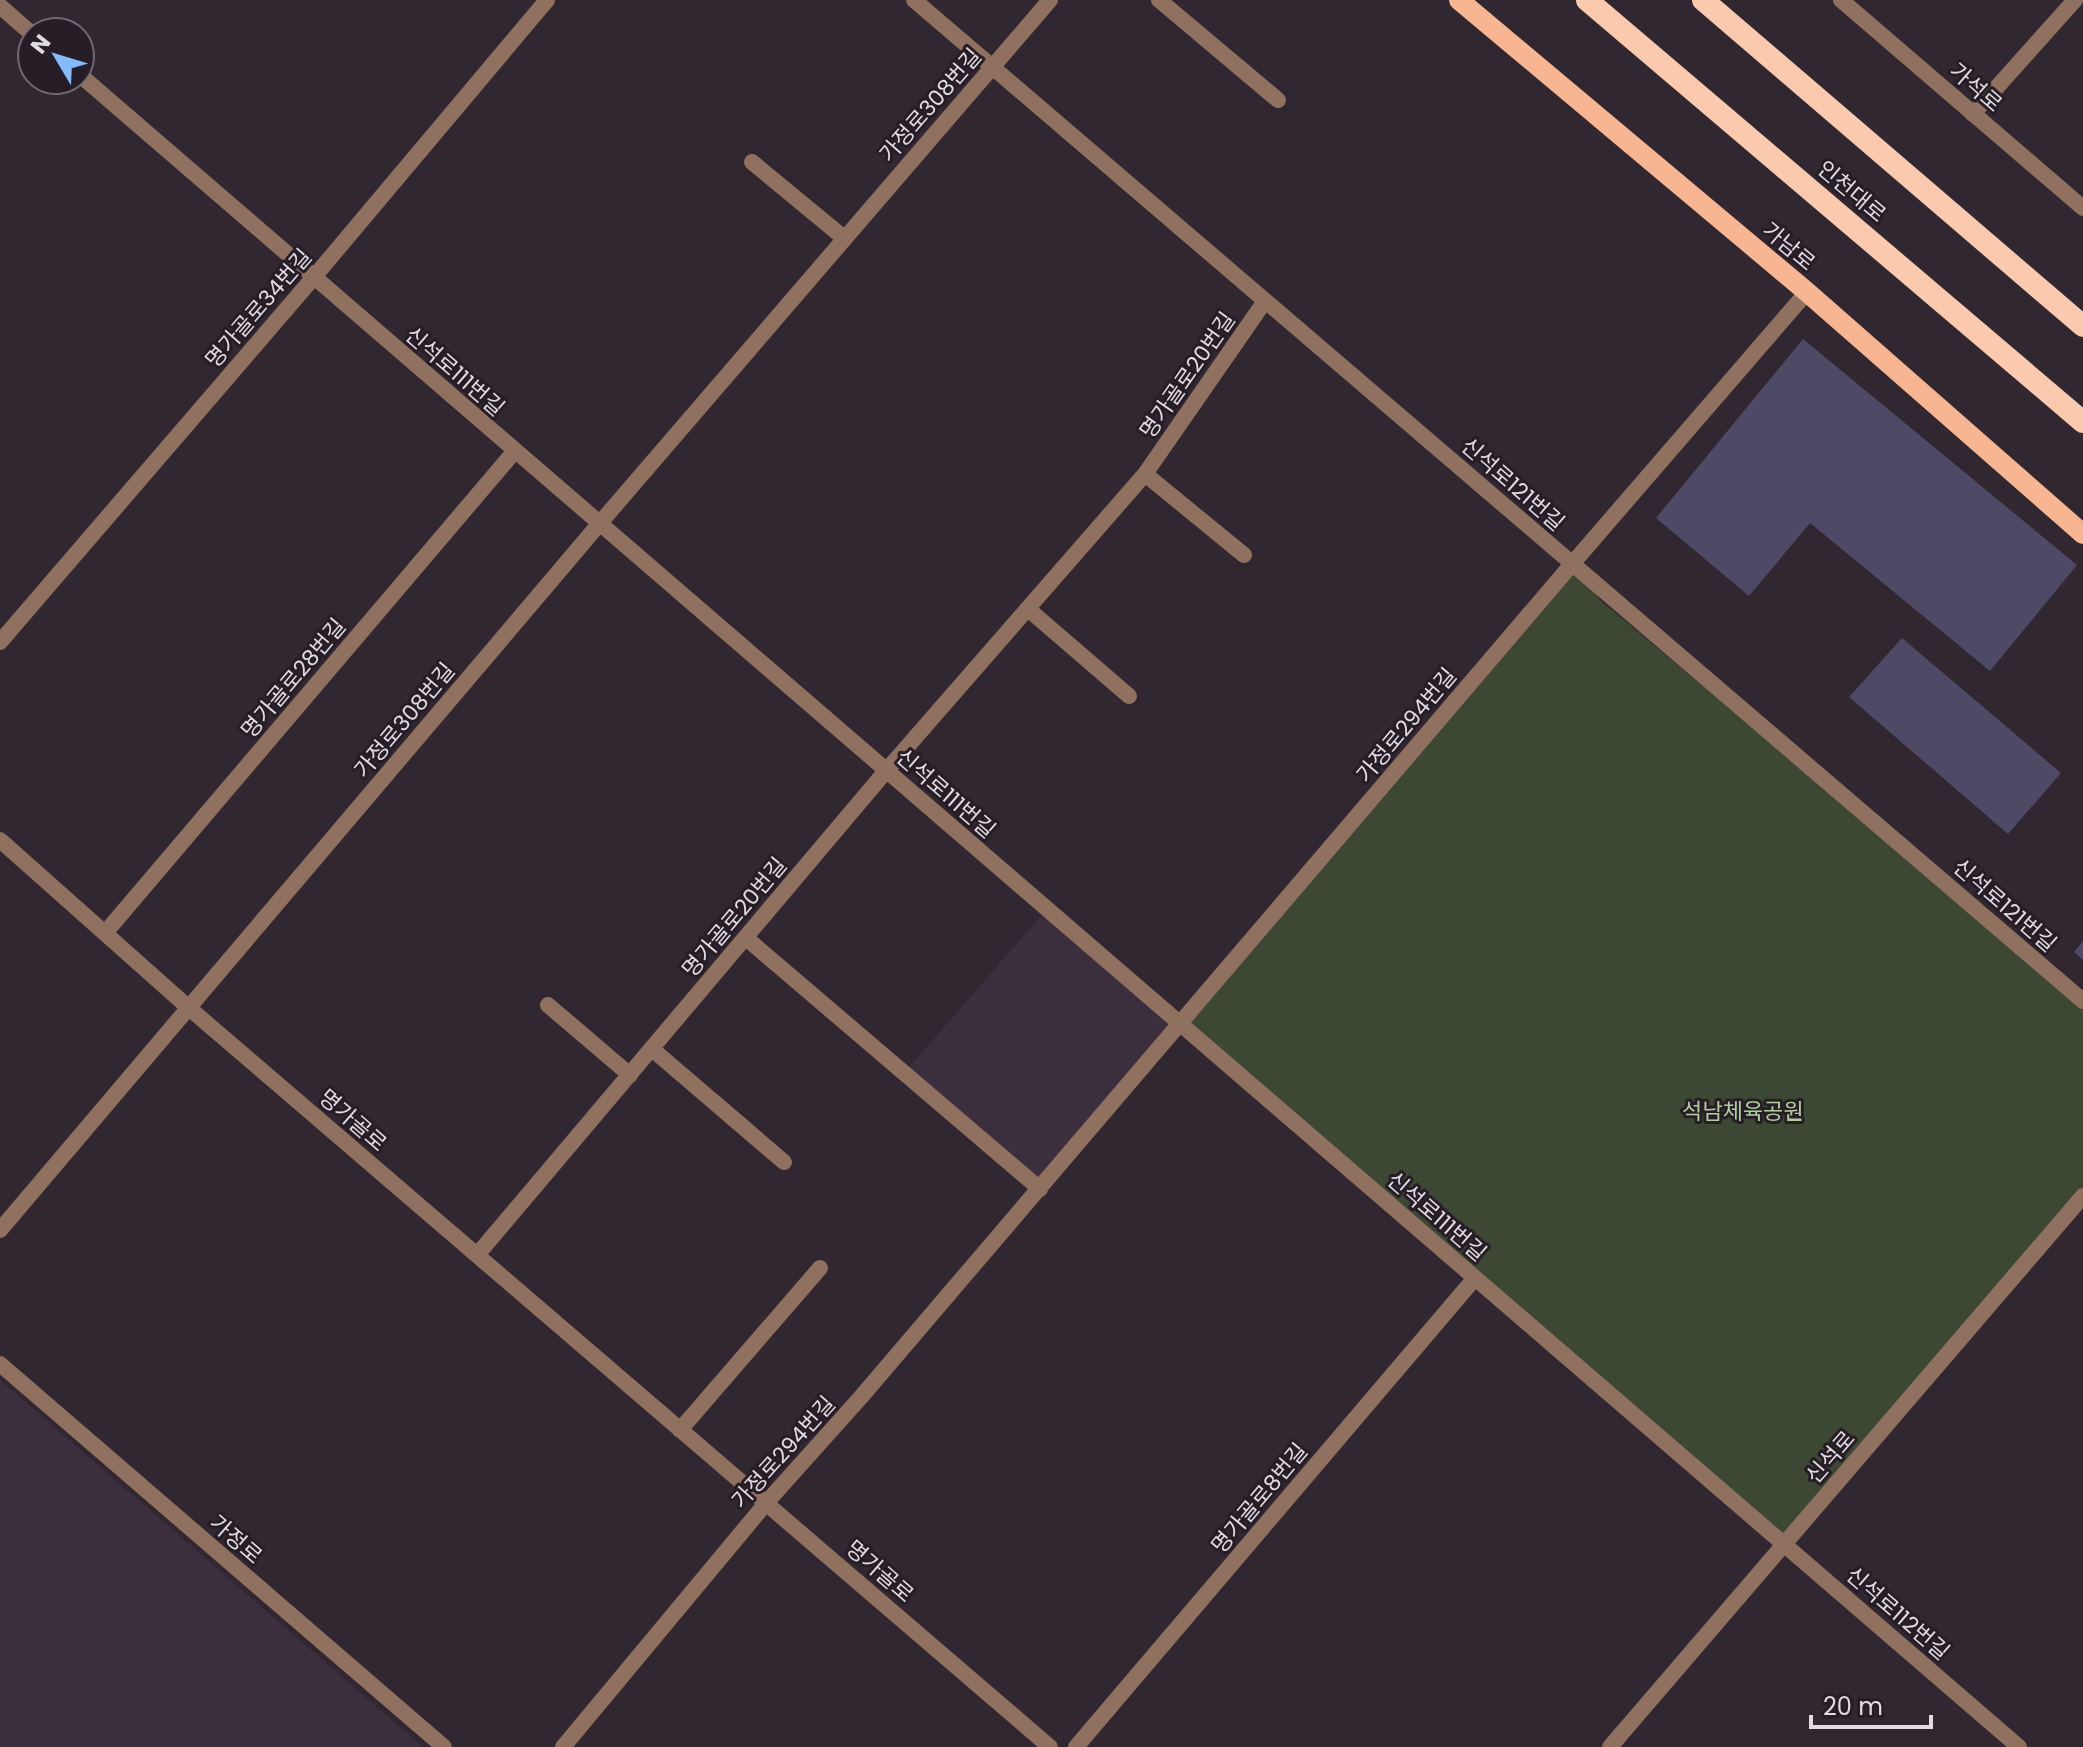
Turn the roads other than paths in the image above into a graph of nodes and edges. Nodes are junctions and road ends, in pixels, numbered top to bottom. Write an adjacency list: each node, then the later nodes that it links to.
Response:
1 (547, 0): 19 (street, 명가골로34번길)
2 (914, 0): 12 (street, 신석로121번길)
3 (1050, 0): 12 (street, 가정로308번길)
4 (1159, 0): 14 (street)
5 (1459, 0): 20 (main road, 가남로)
6 (1587, 0): 23 (highway, 인천대로)
7 (1703, 0): 22 (highway)
8 (1841, 0): 15 (street, 가석로)
9 (2075, 0): 15 (street)
10 (0, 6): 11 (street)
11 (16, 20)
12 (992, 66): 18 (street, 가정로308번길); 21 (street, 신석로121번길)
13 (96, 89): 19 (street, 신석로111번길)
14 (1278, 100)
15 (1973, 114): 17 (street, 가석로)
16 (752, 162): 18 (street)
17 (2083, 208)
18 (844, 238): 26 (street, 가정로308번길)
19 (314, 277): 24 (street, 신석로111번길); 31 (street, 명가골로34번길)
20 (1807, 292): 27 (main road, 가남로); 29 (street, 가정로294번길)
21 (1265, 301): 25 (street, 명가골로20번길); 29 (street, 신석로121번길)
22 (2083, 326)
23 (2083, 422)
24 (514, 452): 26 (street, 신석로111번길); 35 (street, 명가골로28번길)
25 (1145, 474): 28 (street, 명가골로20번길); 30 (street, 명가골로20번길)
26 (600, 523): 33 (street, 신석로111번길); 39 (street, 가정로308번길)
27 (2083, 534)
28 (1244, 555)
29 (1572, 564): 37 (street, 신석로121번길); 40 (street, 가정로294번길)
30 (1028, 609): 32 (street); 33 (street, 명가골로20번길)
31 (0, 642)
32 (1129, 696)
33 (886, 771): 36 (street, 명가골로20번길); 40 (street, 신석로111번길)
34 (0, 840): 35 (street, 명가골로)
35 (105, 933): 39 (street, 명가골로)
36 (746, 938): 41 (street, 명가골로20번길); 44 (street)
37 (2083, 1001)
38 (548, 1005): 42 (street)
39 (189, 1008): 46 (street, 가정로308번길); 47 (street, 명가골로)
40 (1181, 1024): 44 (street, 가정로294번길); 49 (street, 신석로111번길)
41 (652, 1049): 42 (street, 명가골로20번길); 43 (street)
42 (630, 1075): 47 (street, 명가골로20번길)
43 (784, 1162)
44 (1040, 1189): 52 (street, 가정로294번길)
45 (2083, 1196): 53 (street, 신석로)
46 (0, 1230)
47 (477, 1255): 51 (street, 명가골로)
48 (820, 1268): 51 (street)
49 (1475, 1278): 53 (street, 신석로111번길); 57 (street, 명가골로8번길)
50 (0, 1364): 54 (street, 가정로)
51 (680, 1430): 52 (street, 명가골로)
52 (767, 1502): 55 (street, 가정로294번길); 56 (street, 명가골로)
53 (1784, 1544): 58 (street, 신석로); 59 (street, 신석로112번길)
54 (444, 1747)
55 (563, 1747)
56 (1050, 1747)
57 (1076, 1747)
58 (1610, 1747)
59 (2019, 1747)

